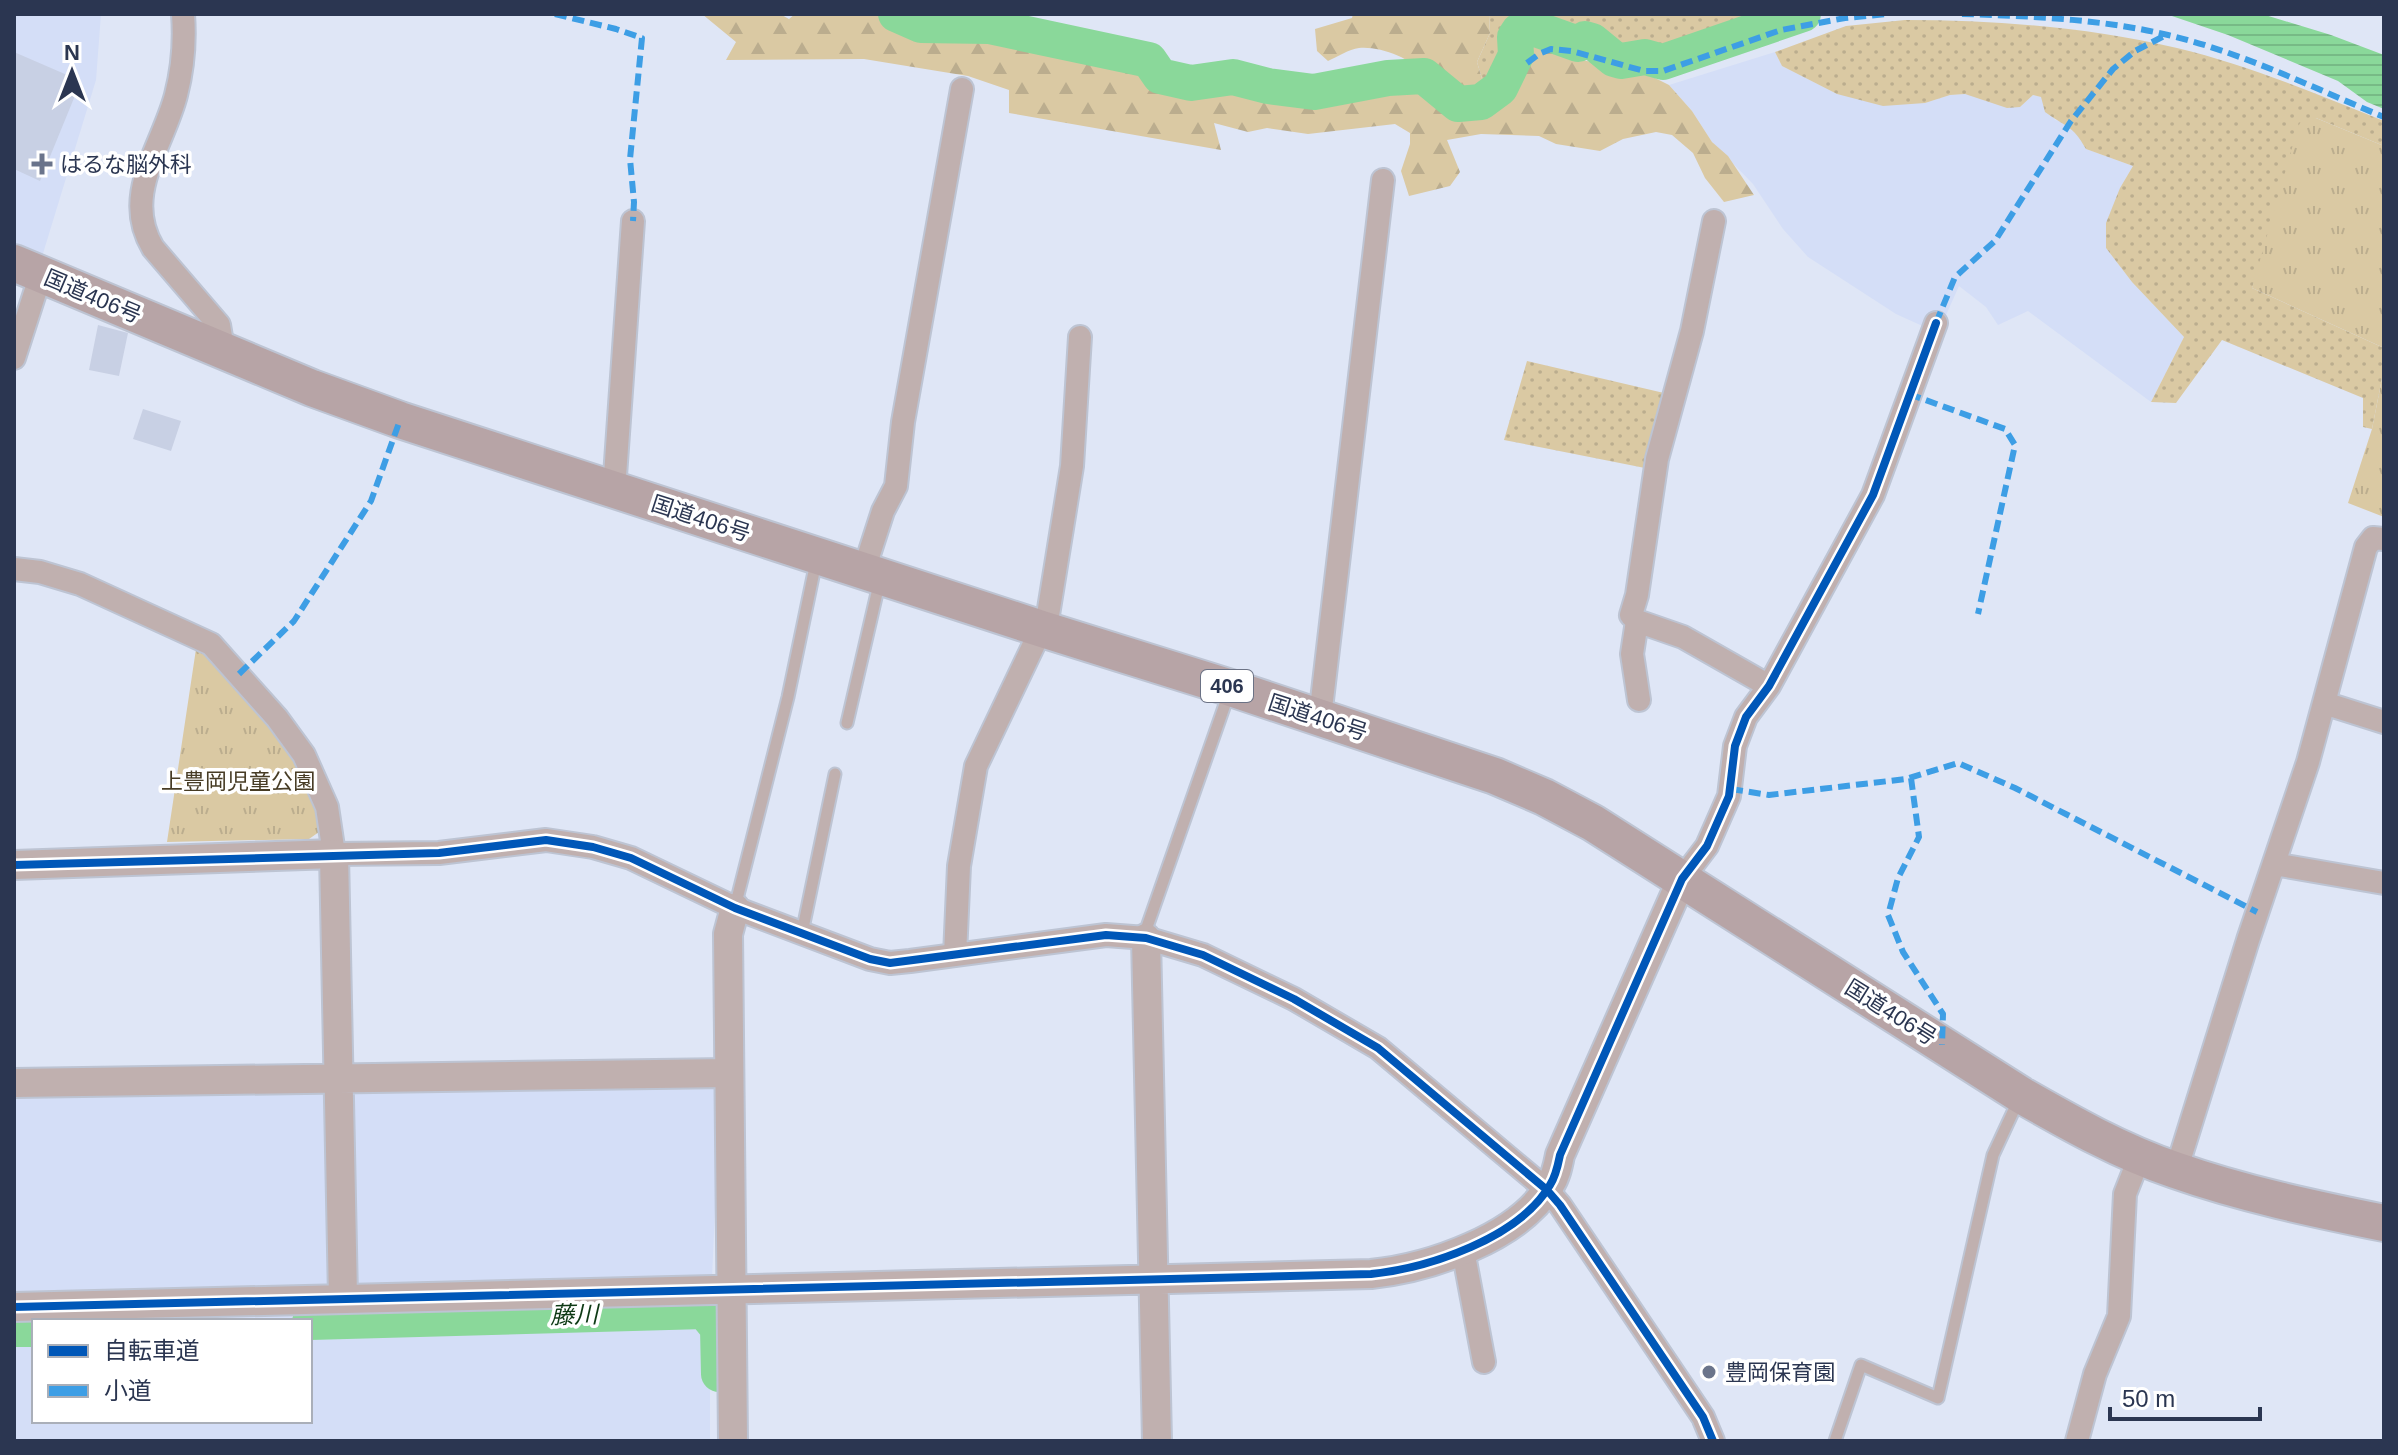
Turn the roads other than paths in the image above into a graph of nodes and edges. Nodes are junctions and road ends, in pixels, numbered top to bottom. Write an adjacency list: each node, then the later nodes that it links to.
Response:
1 (183, 14): 10 (street)
2 (962, 89): 16 (street)
3 (1383, 180): 23 (street)
4 (633, 221): 12 (street)
5 (1714, 221): 17 (street)
6 (28, 268): 7 (street); 10 (highway, 国道406号 / 406)
7 (20, 321): 11 (street)
8 (1936, 323): 19 (street)
9 (1080, 337): 18 (street)
10 (218, 349): 12 (highway, 国道406号 / 406)
11 (14, 358)
12 (614, 490): 14 (highway, 国道406号 / 406)
13 (2384, 539): 22 (street)
14 (817, 555): 16 (highway, 国道406号 / 406); 32 (lane)
15 (14, 569): 27 (street)
16 (872, 573): 18 (highway, 国道406号 / 406); 25 (lane)
17 (1637, 621): 19 (street); 21 (street)
18 (1042, 629): 20 (highway, 国道406号 / 406); 35 (street)
19 (1769, 686): 30 (street)
20 (1231, 688): 23 (highway, 国道406号 / 406); 34 (lane)
21 (1639, 700)
22 (2324, 703): 24 (street); 28 (street)
23 (1320, 717): 30 (highway, 国道406号 / 406)
24 (2384, 722)
25 (847, 723)
26 (835, 774): 33 (lane)
27 (334, 854): 29 (street); 32 (street); 37 (street)
28 (2274, 864): 31 (street); 41 (street)
29 (14, 865)
30 (1682, 879): 39 (highway, 国道406号 / 406); 42 (street)
31 (2384, 883)
32 (735, 908): 33 (street); 36 (street)
33 (802, 933): 35 (street)
34 (1146, 938): 35 (street); 42 (street); 45 (street)
35 (955, 955)
36 (729, 1073): 37 (street); 46 (street)
37 (338, 1077): 38 (street); 47 (street)
38 (14, 1083)
39 (2021, 1095): 40 (highway, 国道406号 / 406); 53 (lane)
40 (2140, 1156): 41 (highway, 国道406号 / 406); 54 (street)
41 (2176, 1171): 43 (highway, 国道406号 / 406)
42 (1547, 1190): 44 (street); 52 (street)
43 (2384, 1223)
44 (1463, 1250): 45 (street); 49 (street)
45 (1152, 1280): 46 (street); 51 (street)
46 (731, 1290): 47 (street); 50 (street)
47 (343, 1298): 48 (street)
48 (14, 1307)
49 (1484, 1362)
50 (733, 1441)
51 (1157, 1441)
52 (1713, 1441)
53 (1835, 1441)
54 (2077, 1441)

